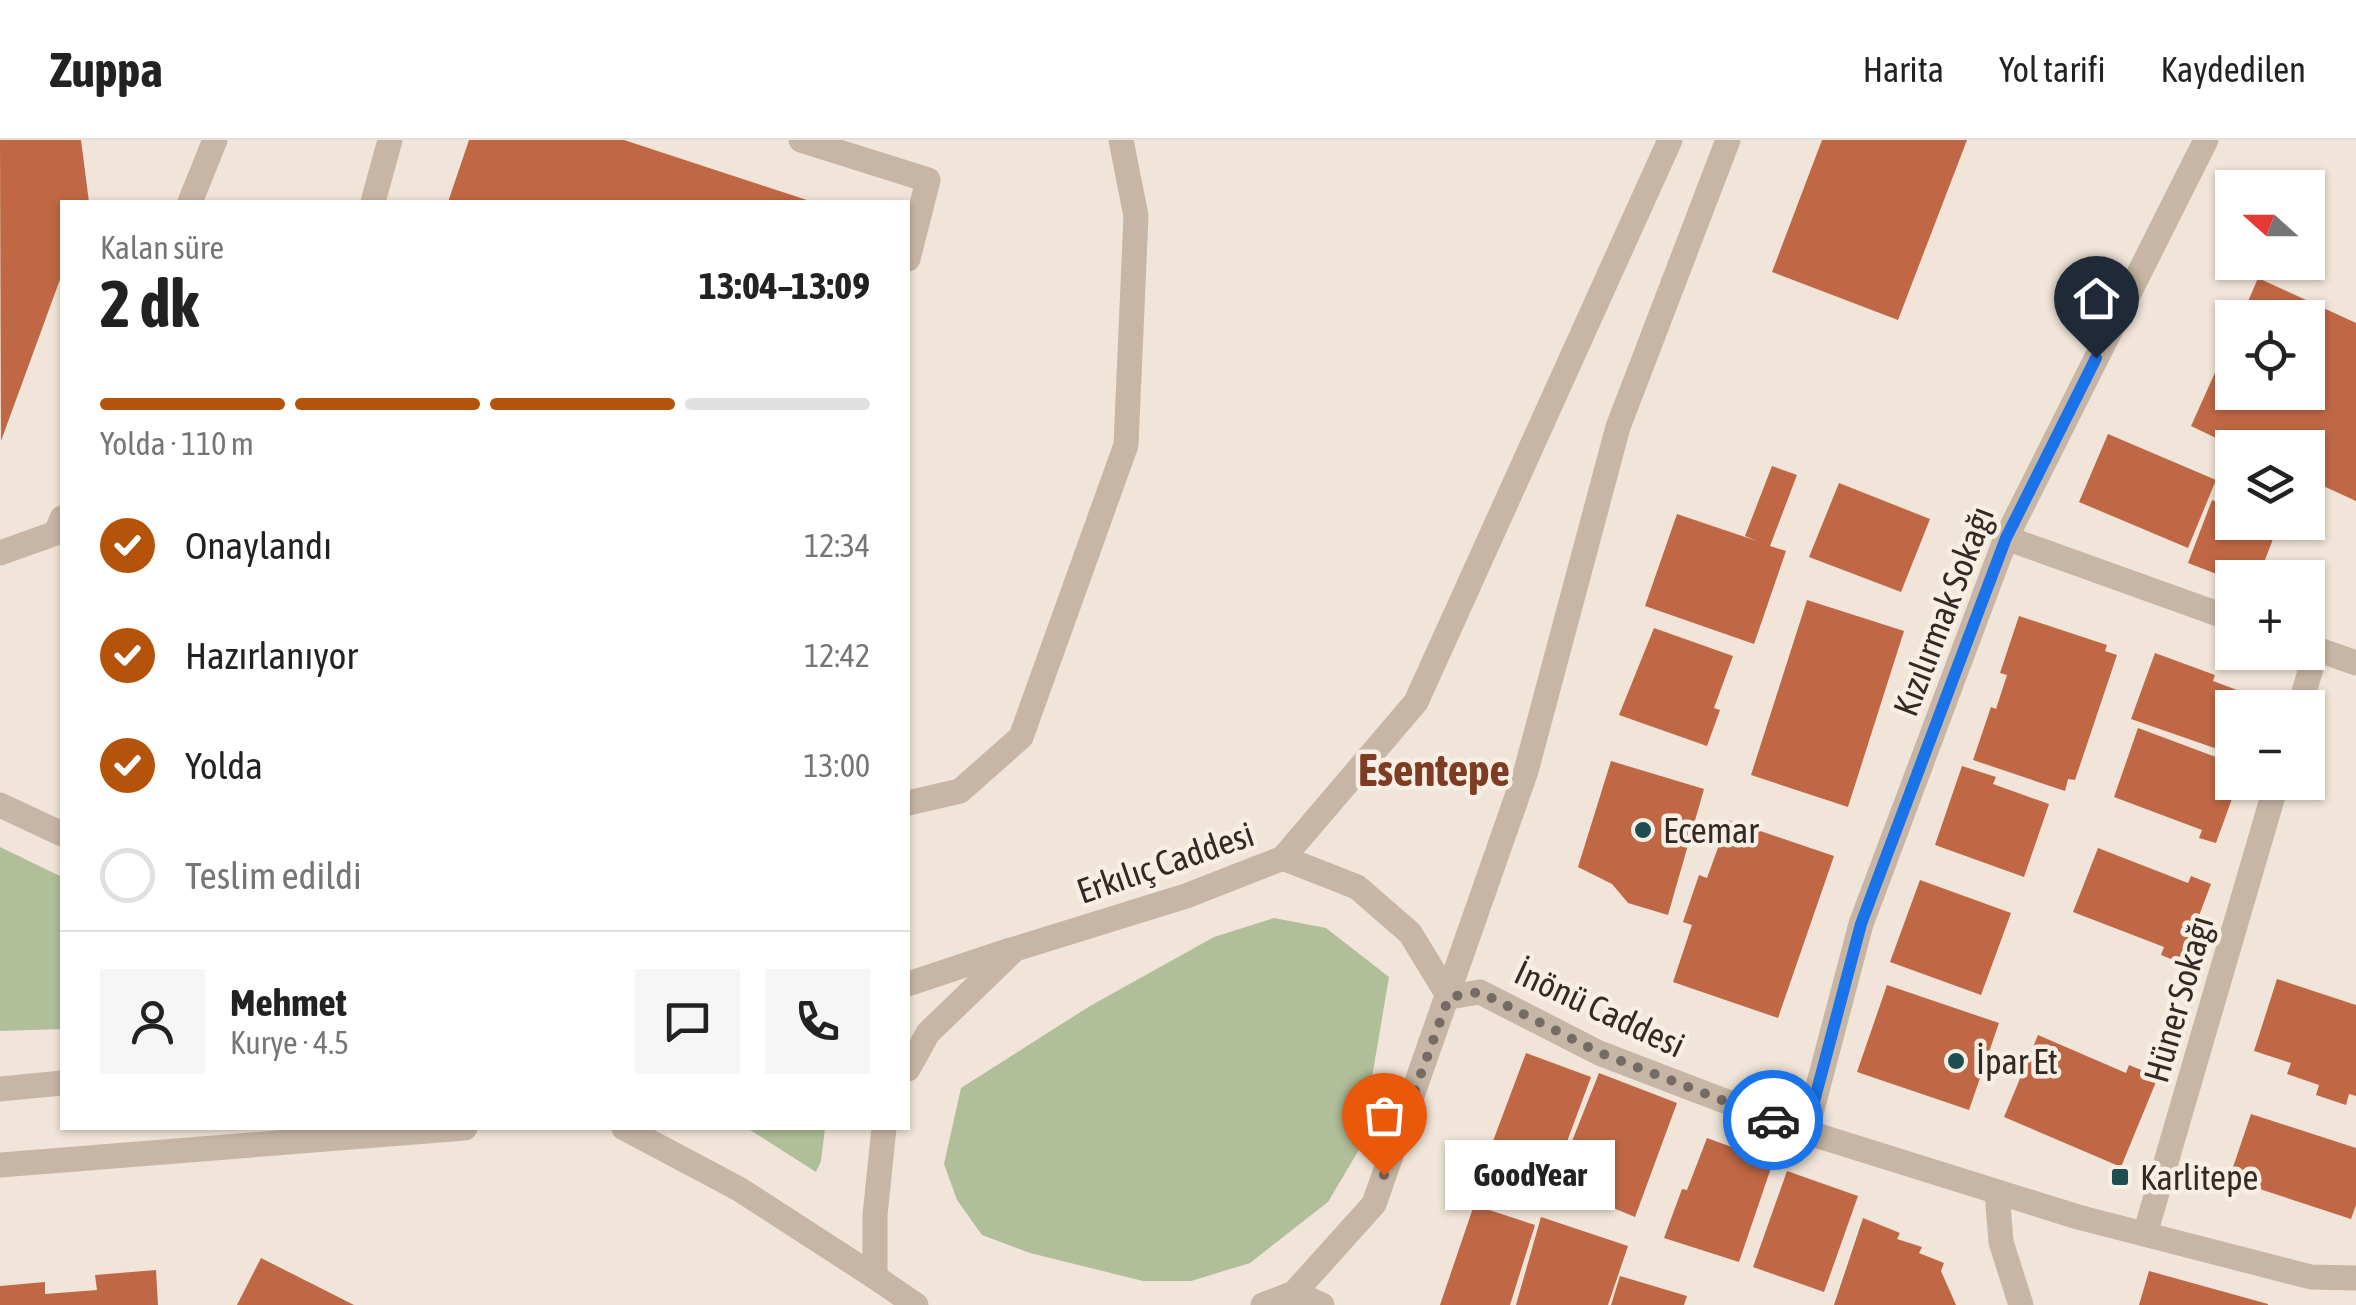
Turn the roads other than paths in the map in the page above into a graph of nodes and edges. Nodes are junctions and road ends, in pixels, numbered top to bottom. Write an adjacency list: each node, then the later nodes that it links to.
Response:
1 (215, 140): 8 (street)
2 (390, 140): 9 (street)
3 (801, 140): 10 (street)
4 (1121, 140): 18 (street)
5 (1670, 140): 21 (street)
6 (1728, 140): 24 (street)
7 (2206, 140): 12 (street, Kızılırmak Sokağı)
8 (191, 200)
9 (374, 200)
10 (910, 251)
11 (60, 523): 13 (street)
12 (2006, 538): 14 (street); 31 (street, Kızılırmak Sokağı)
13 (0, 553)
14 (2215, 613)
15 (2325, 652): 16 (street)
16 (2356, 663)
17 (2273, 800): 34 (street, Hüner Sokağı)
18 (910, 803)
19 (0, 805): 20 (street)
20 (60, 833)
21 (1283, 858): 22 (street, Erkılıç Caddesi); 24 (street, Erkılıç Caddesi)
22 (1015, 949): 23 (street, Erkılıç Caddesi); 25 (street, Erkılıç Caddesi)
23 (910, 983)
24 (1449, 997): 31 (street, İnönü Caddesi); 37 (street)
25 (910, 1066)
26 (60, 1084): 27 (street)
27 (0, 1089)
28 (440, 1130): 32 (street)
29 (628, 1130): 35 (street)
30 (884, 1130): 35 (street)
31 (1806, 1132): 33 (street, İnönü Caddesi)
32 (0, 1165)
33 (1997, 1192): 34 (street, İnönü Caddesi); 41 (street)
34 (2145, 1234): 36 (street, İnönü Caddesi)
35 (875, 1278): 38 (street)
36 (2356, 1278)
37 (1294, 1293): 39 (street); 40 (street)
38 (916, 1305)
39 (1263, 1305)
40 (1322, 1305)
41 (2021, 1305)

